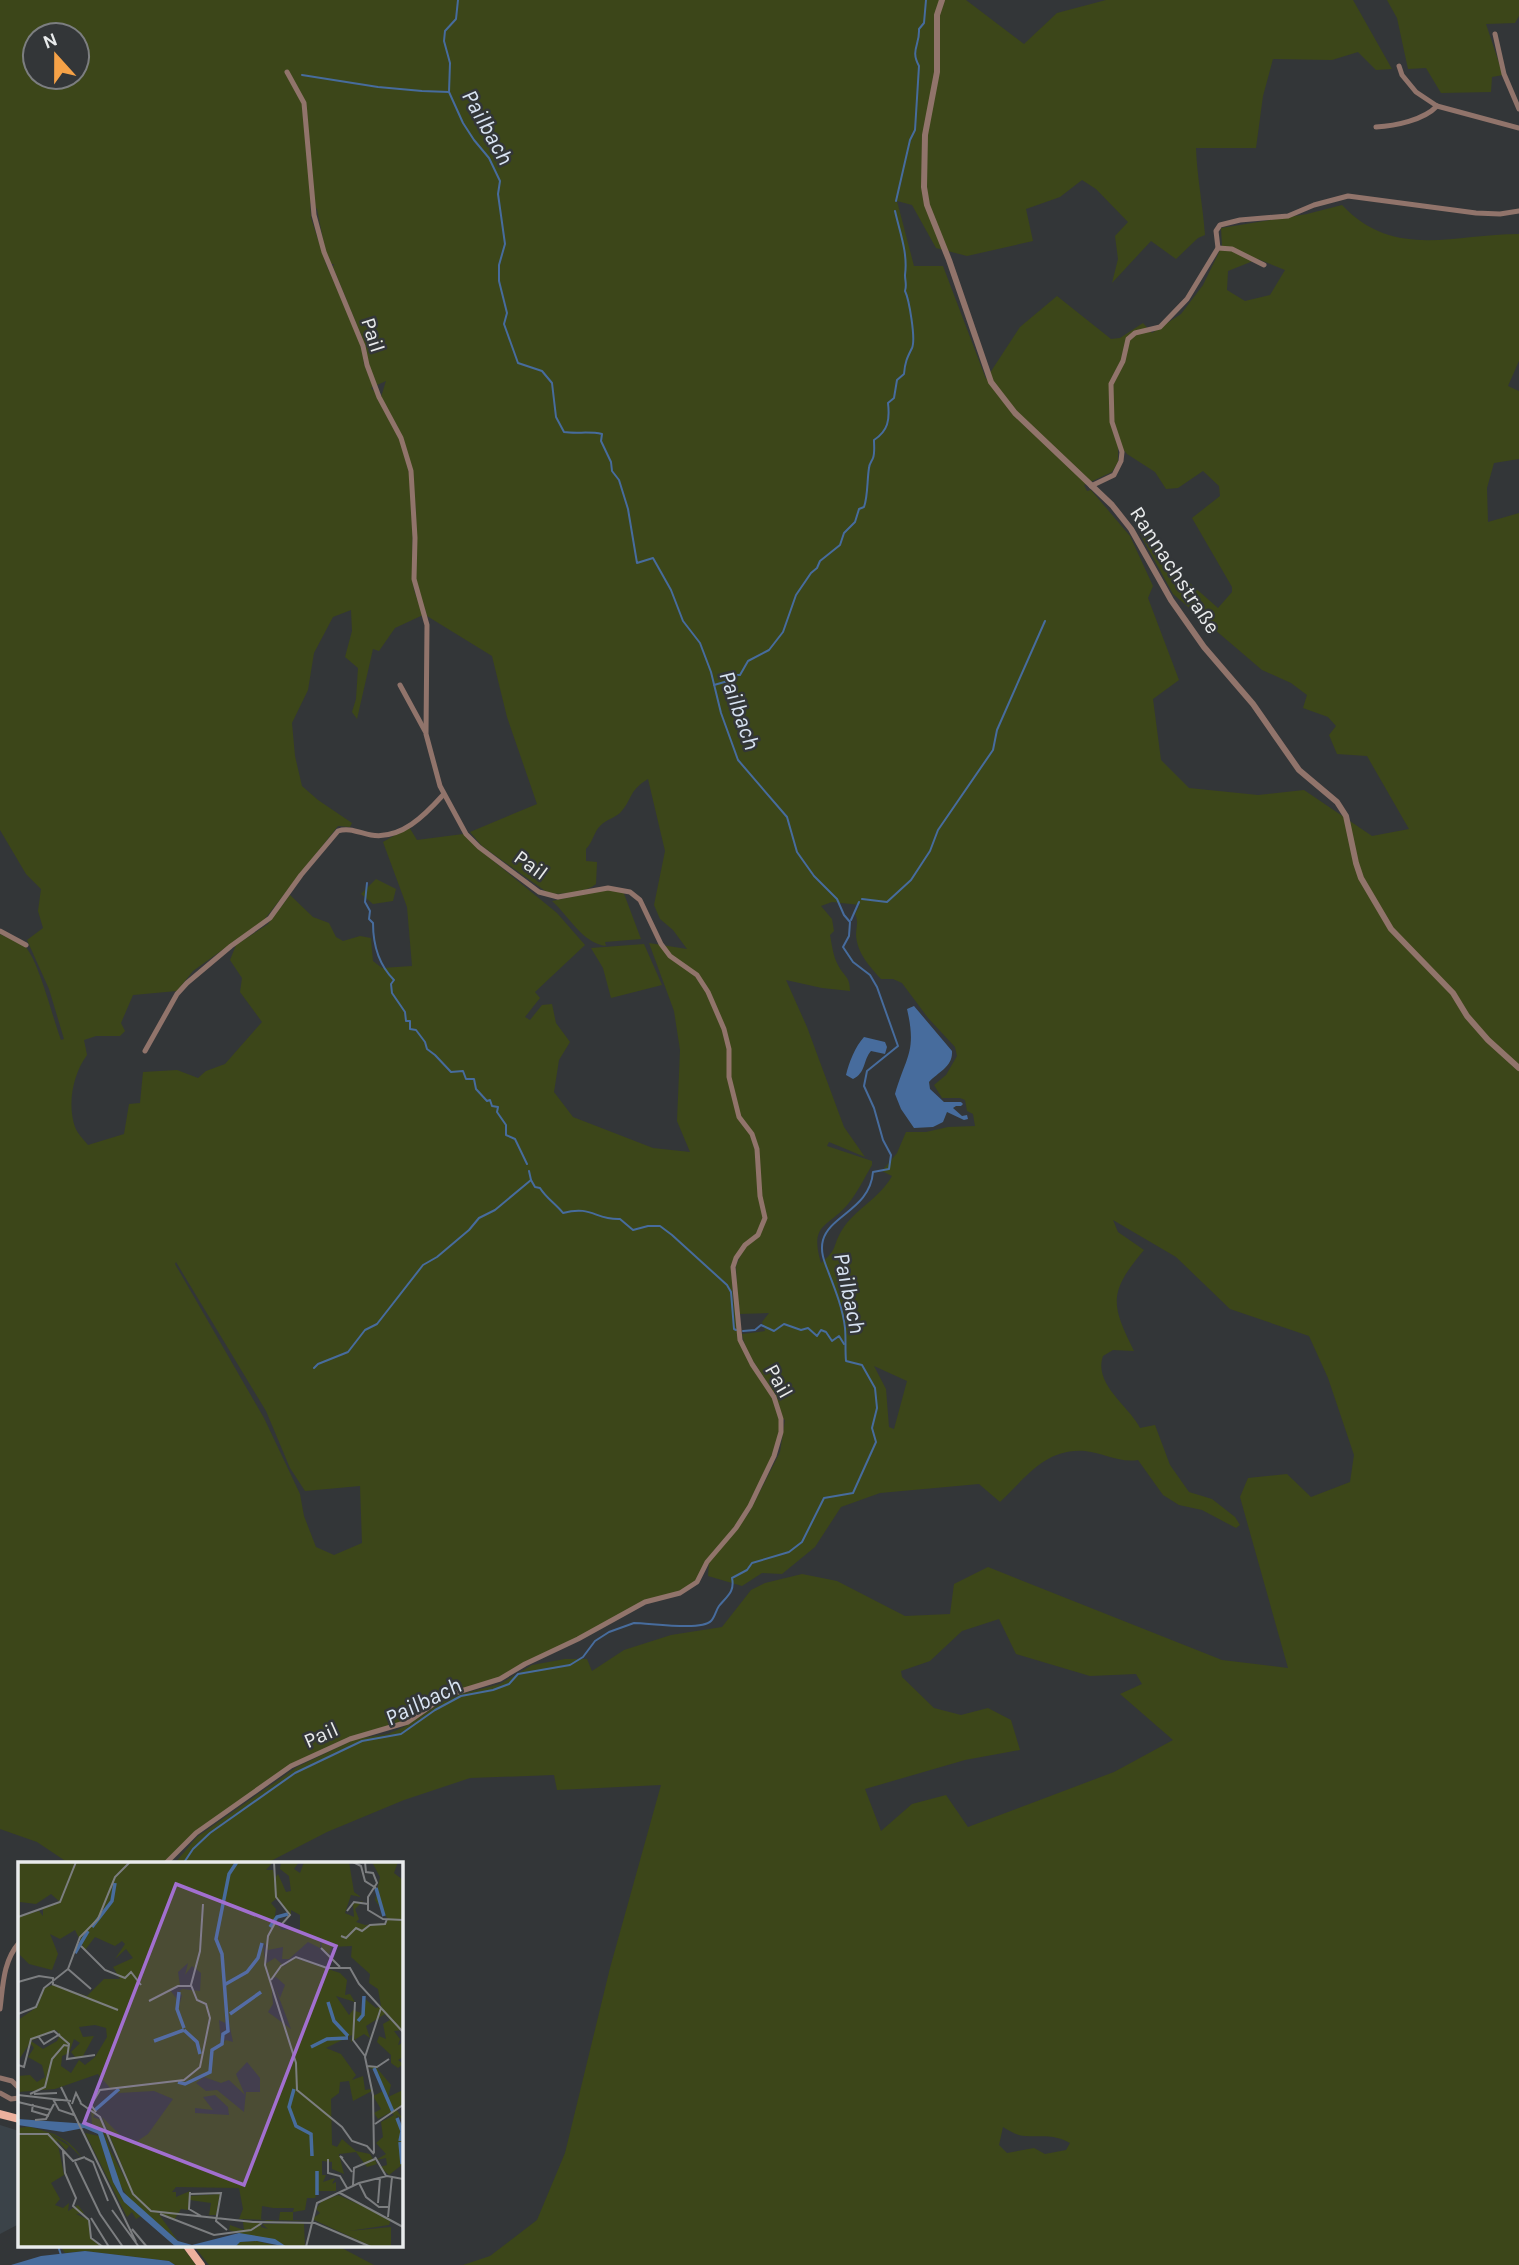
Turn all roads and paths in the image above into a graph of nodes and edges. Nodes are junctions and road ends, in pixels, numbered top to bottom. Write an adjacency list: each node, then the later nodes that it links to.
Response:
1 (942, 0): 12 (street, Rannachstraße)
2 (1495, 34): 6 (street)
3 (1399, 66): 5 (street)
4 (287, 72): 14 (street, Pail)
5 (1437, 106): 7 (street); 8 (street)
6 (1519, 109)
7 (1376, 127)
8 (1519, 128)
9 (1519, 211): 10 (street)
10 (1218, 248): 11 (street); 12 (street)
11 (1264, 265)
12 (1091, 486): 19 (street, Rannachstraße)
13 (400, 685): 14 (street, Pail)
14 (426, 734): 15 (street, Pail)
15 (443, 795): 18 (street); 20 (street, Pail)
16 (0, 931): 17 (street)
17 (26, 945)
18 (145, 1051)
19 (1519, 1068)
20 (167, 1862)
21 (18, 1944): 22 (street)
22 (0, 2009)
23 (0, 2078): 24 (street)
24 (18, 2087)
25 (0, 2093): 26 (street)
26 (18, 2098)
27 (0, 2114): 28 (main road)
28 (18, 2119)
29 (188, 2248): 30 (main road)
30 (201, 2265)

